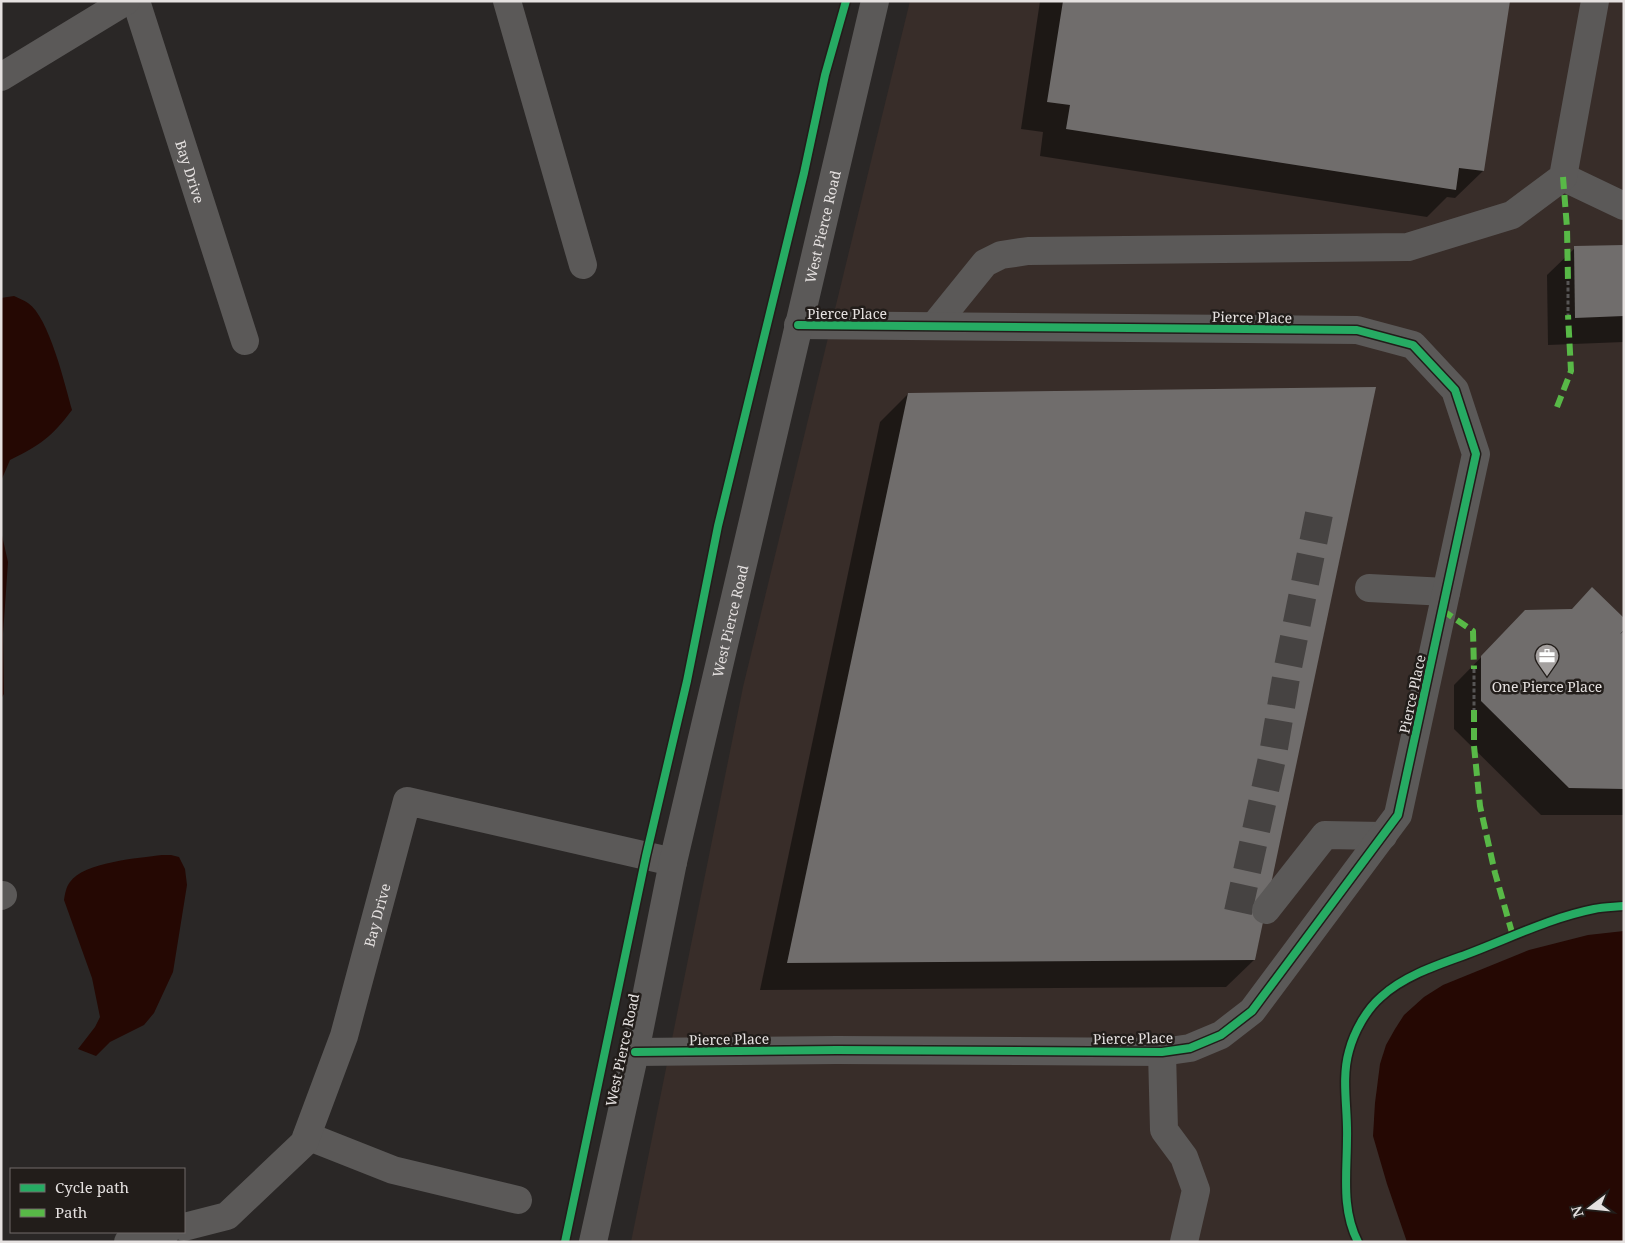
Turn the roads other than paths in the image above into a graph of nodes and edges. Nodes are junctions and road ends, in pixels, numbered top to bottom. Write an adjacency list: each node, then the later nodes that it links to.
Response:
1 (126, 1): 6 (street)
2 (136, 1): 12 (street, Bay Drive)
3 (507, 1): 9 (street)
4 (875, 1): 10 (street, West Pierce Road)
5 (1595, 1): 7 (street)
6 (1, 77)
7 (1563, 177): 8 (street); 11 (street)
8 (1624, 206)
9 (583, 265)
10 (798, 325): 11 (street, Pierce Place); 16 (street, West Pierce Road)
11 (934, 326): 14 (street, Pierce Place)
12 (245, 342)
13 (1369, 588): 14 (street)
14 (1446, 592): 15 (street, Pierce Place)
15 (1383, 836): 17 (street); 19 (street, Pierce Place)
16 (672, 862): 18 (street, West Pierce Road); 20 (street, Bay Drive)
17 (1266, 910)
18 (635, 1052): 19 (street, Pierce Place); 25 (street, West Pierce Road)
19 (1162, 1052): 26 (street)
20 (307, 1136): 21 (street); 22 (street, Bay Drive)
21 (518, 1200)
22 (185, 1227)
23 (162, 1233): 24 (street)
24 (128, 1242)
25 (593, 1242)
26 (1184, 1242)

